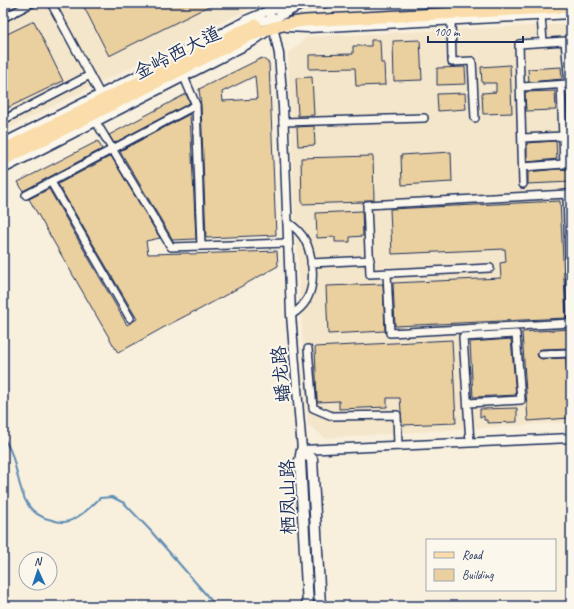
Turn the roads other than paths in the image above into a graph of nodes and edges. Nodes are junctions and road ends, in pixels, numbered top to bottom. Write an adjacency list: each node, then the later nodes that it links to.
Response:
1 (32, 3): 8 (street)
2 (50, 3): 12 (street)
3 (326, 3): 9 (street)
4 (509, 3): 9 (main road, 金岭西大道)
5 (571, 6): 9 (main road, 金岭西大道)
6 (571, 14): 7 (street)
7 (541, 16): 10 (street); 11 (street)
8 (3, 18)
9 (272, 19): 10 (street); 13 (street); 16 (street); 22 (street, 蟠龙路); 27 (main road, 金岭西大道); 28 (main road, 金岭西大道)
10 (450, 20): 19 (street)
11 (543, 42): 14 (street); 15 (street)
12 (90, 75): 16 (street); 20 (street)
13 (184, 77): 17 (street); 21 (street)
14 (561, 85): 15 (street); 23 (street)
15 (521, 87): 24 (street)
16 (100, 94): 25 (street)
17 (196, 105): 26 (street); 36 (street)
18 (424, 118): 22 (street)
19 (475, 118)
20 (3, 120)
21 (96, 122): 26 (street); 30 (street)
22 (283, 122): 34 (street, 蟠龙路)
23 (563, 136): 24 (street); 29 (street)
24 (522, 138): 29 (street)
25 (3, 143)
26 (112, 149): 31 (street); 36 (street)
27 (3, 150)
28 (3, 160)
29 (523, 167): 32 (street)
30 (3, 168)
31 (51, 182): 33 (street); 42 (street)
32 (523, 184)
33 (26, 195)
34 (287, 222): 35 (street, 蟠龙路); 38 (street)
35 (288, 243): 36 (street); 41 (street, 蟠龙路)
36 (202, 246)
37 (370, 260): 38 (street); 40 (street); 43 (street)
38 (311, 263): 41 (street)
39 (490, 268): 40 (street)
40 (387, 273): 44 (street)
41 (291, 315): 52 (street, 蟠龙路)
42 (130, 318)
43 (571, 318)
44 (571, 323)
45 (308, 349): 51 (street)
46 (571, 353): 47 (street)
47 (542, 354)
48 (468, 403): 48 (street); 50 (street)
49 (571, 438): 50 (street)
50 (470, 442): 51 (street)
51 (398, 446): 52 (street)
52 (302, 450): 53 (main road, 栖凤山路); 54 (main road, 栖凤山路)
53 (308, 606)
54 (320, 606)

